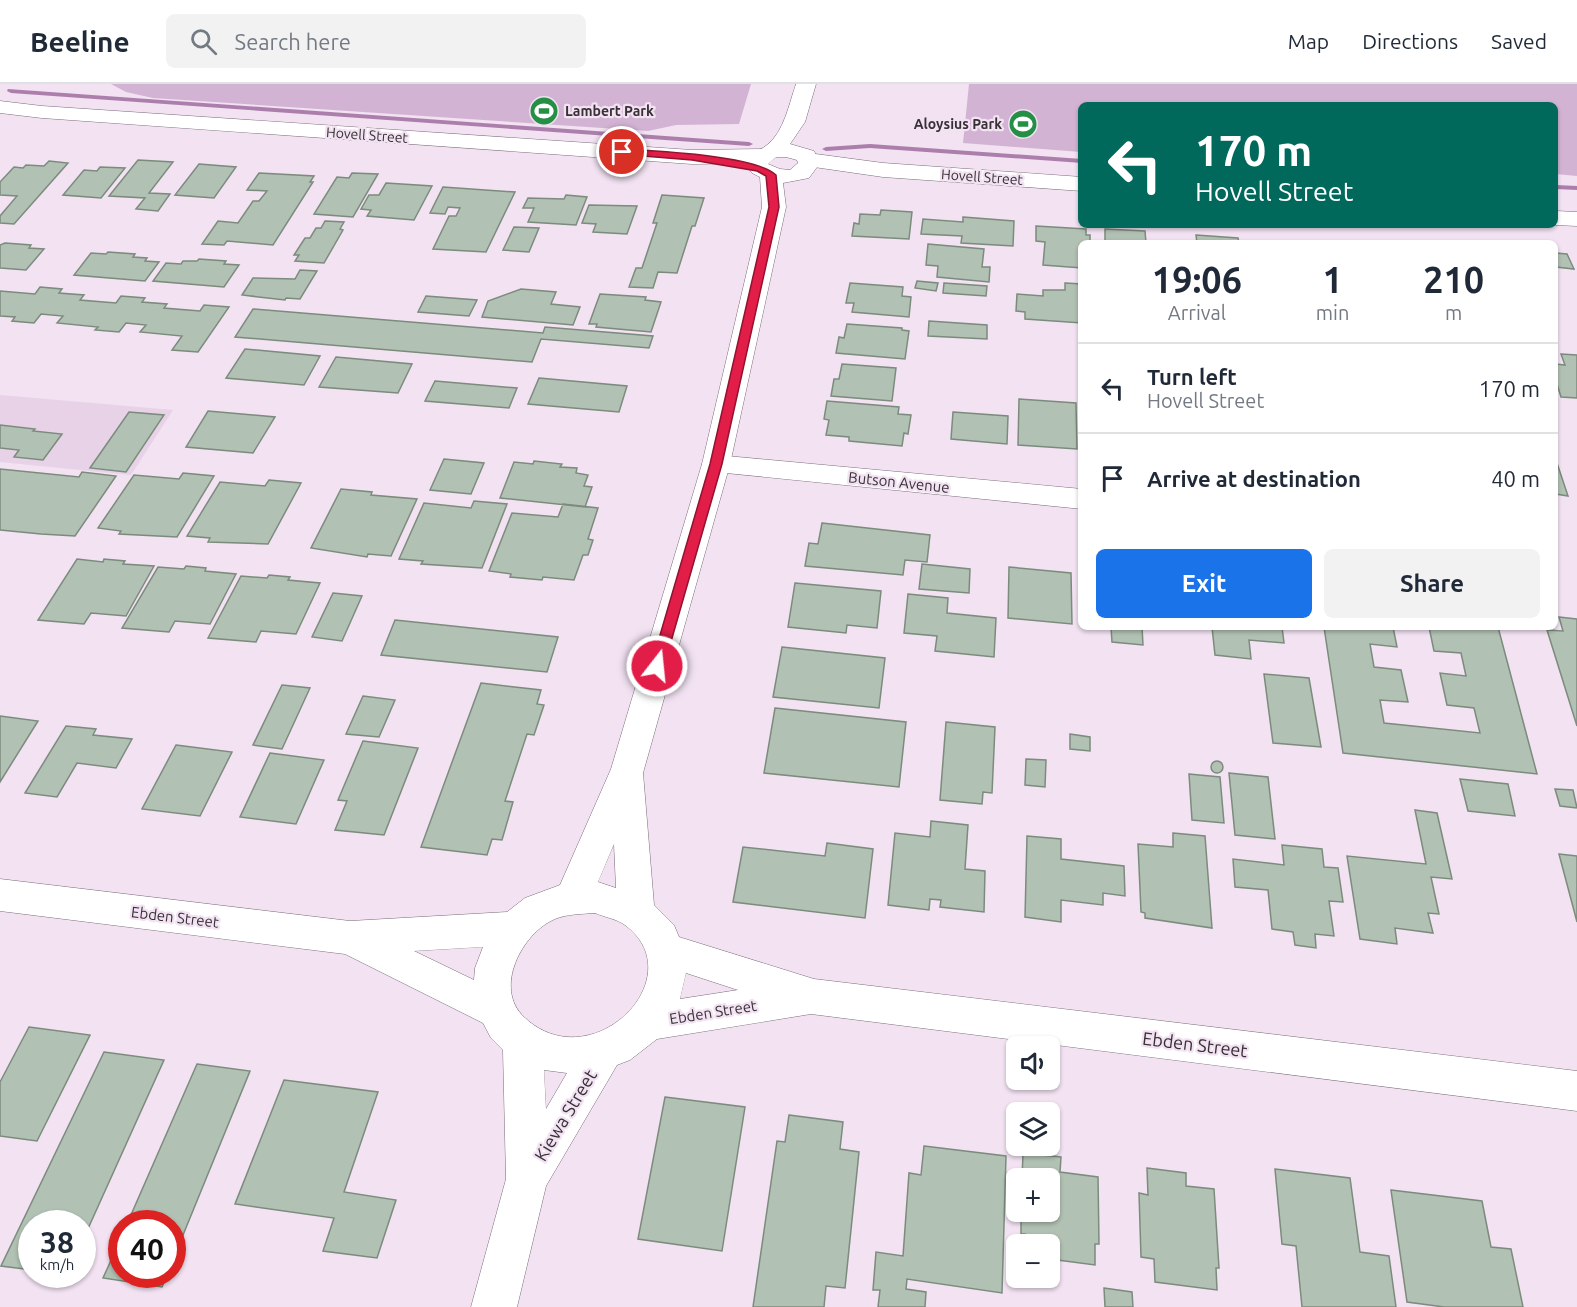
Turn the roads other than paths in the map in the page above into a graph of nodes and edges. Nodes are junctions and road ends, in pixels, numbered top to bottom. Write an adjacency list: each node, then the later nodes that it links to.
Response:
1 (806, 84): 5 (street)
2 (0, 107): 3 (street, Hovell Street)
3 (42, 112): 4 (street, Hovell Street); 6 (street, Hovell Street)
4 (0, 115)
5 (794, 122): 6 (street); 7 (street)
6 (766, 162): 7 (street, Hovell Street); 9 (street)
7 (803, 164): 8 (street, Hovell Street); 9 (street)
8 (1078, 184)
9 (774, 207): 12 (street)
10 (1558, 218): 11 (street)
11 (1577, 219)
12 (716, 464): 13 (street, Butson Avenue); 14 (street)
13 (1078, 499)
14 (627, 769): 16 (street); 17 (street)
15 (0, 895): 19 (street, Ebden Street)
16 (573, 898): 17 (street); 18 (street)
17 (636, 910): 20 (street)
18 (515, 928): 19 (street, Ebden Street); 22 (street)
19 (350, 938): 22 (street, Ebden Street)
20 (666, 950): 21 (street, Ebden Street); 23 (street)
21 (814, 997): 23 (street, Ebden Street); 26 (street, Ebden Street)
22 (496, 1010): 24 (street)
23 (648, 1022): 25 (street)
24 (523, 1043): 25 (street); 27 (street, Kiewa Street)
25 (603, 1052): 27 (street, Kiewa Street)
26 (1577, 1091)
27 (527, 1179): 28 (street, Kiewa Street)
28 (494, 1307)

